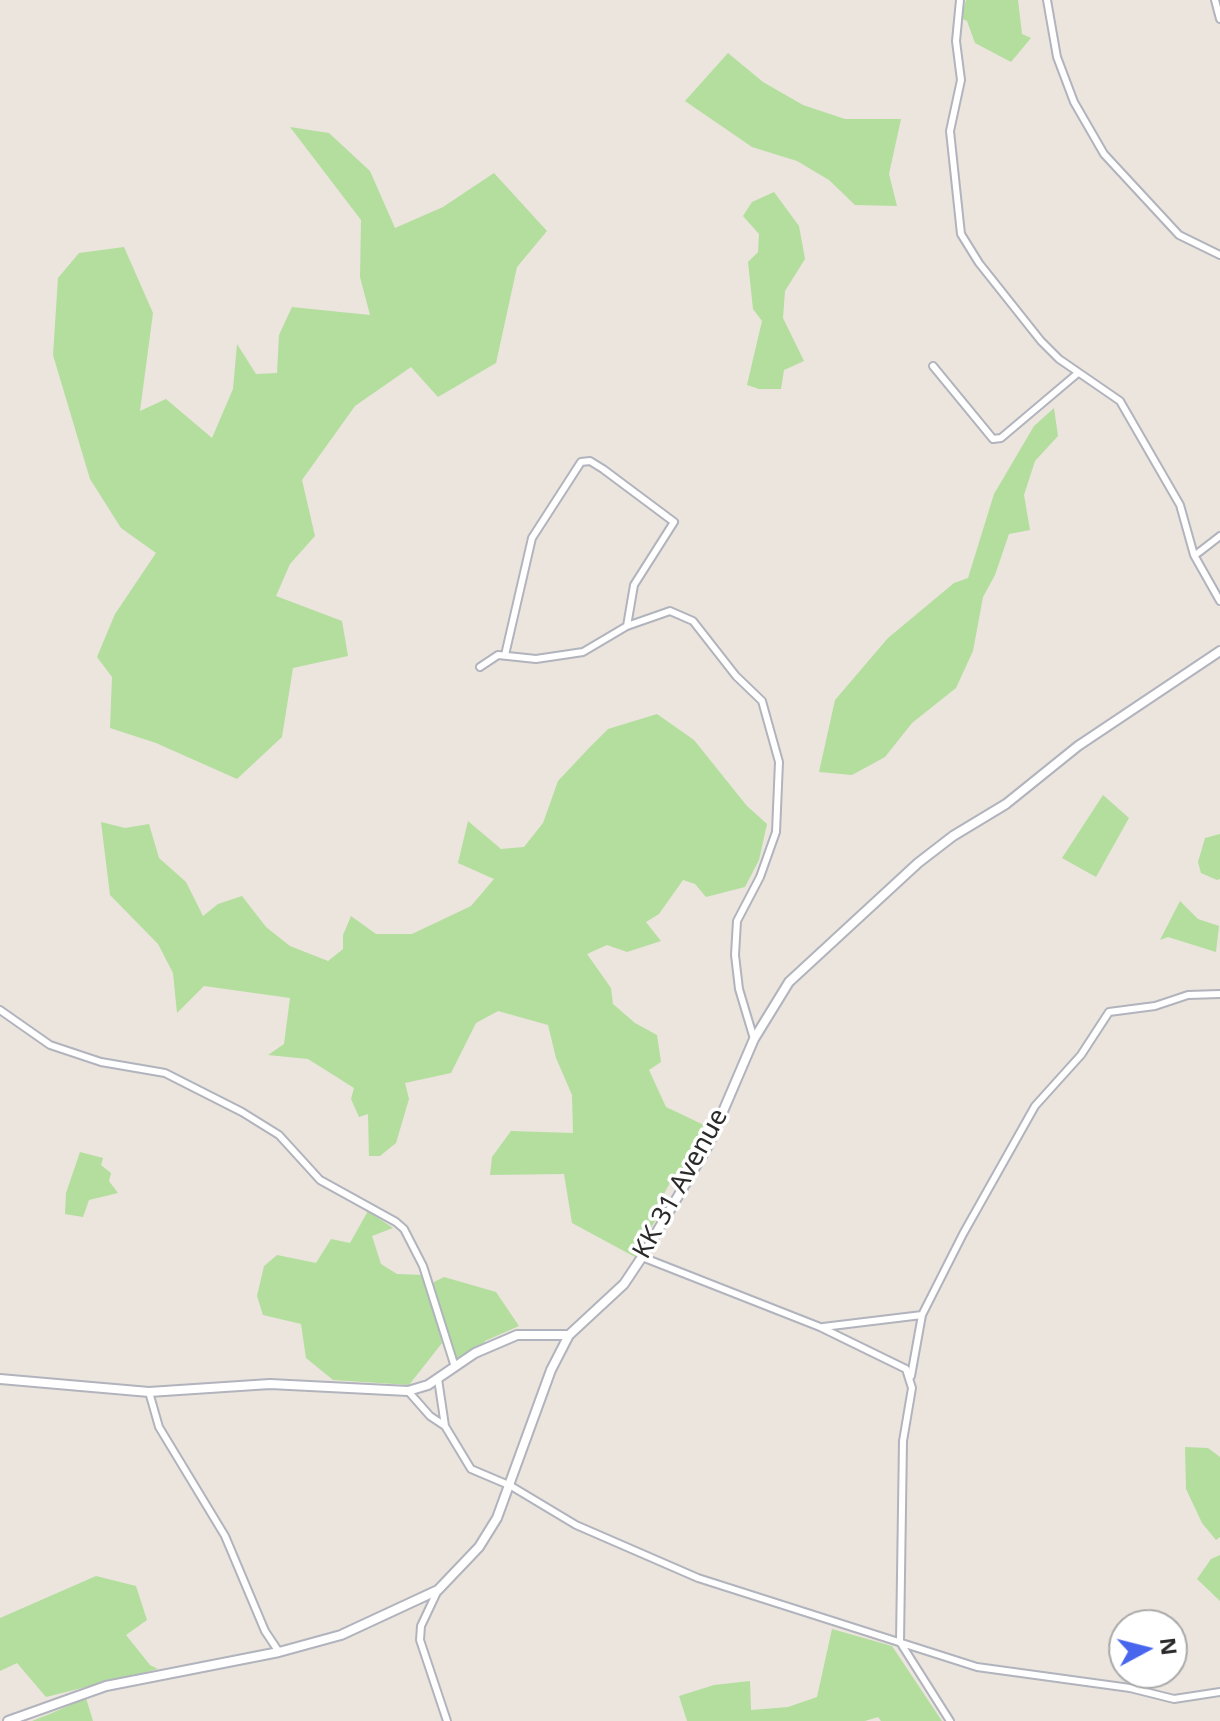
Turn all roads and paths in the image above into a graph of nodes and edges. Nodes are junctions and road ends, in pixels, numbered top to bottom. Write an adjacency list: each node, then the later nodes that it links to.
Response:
1 (960, 0): 7 (street)
2 (1047, 0): 5 (street)
3 (1215, 0): 4 (street)
4 (1220, 19)
5 (1220, 255)
6 (933, 366): 7 (street)
7 (1078, 373): 10 (street)
8 (1220, 536): 9 (street)
9 (1198, 553)
10 (1220, 601)
11 (627, 626): 13 (street); 13 (street); 17 (street)
12 (1220, 651): 17 (main road, KK 31 Avenue)
13 (505, 655): 14 (street)
14 (480, 667)
15 (1220, 994): 19 (street)
16 (0, 1010): 22 (street)
17 (754, 1039): 18 (main road, KK 31 Avenue)
18 (642, 1257): 20 (street); 21 (main road, KK 31 Avenue)
19 (922, 1315): 20 (street); 23 (street)
20 (820, 1327): 23 (street)
21 (569, 1335): 22 (main road); 29 (main road)
22 (455, 1368): 25 (main road)
23 (911, 1376): 31 (street)
24 (0, 1379): 27 (main road)
25 (438, 1379): 26 (main road); 28 (street)
26 (408, 1391): 27 (main road); 28 (street)
27 (149, 1392): 32 (street)
28 (445, 1426): 29 (street)
29 (511, 1486): 30 (main road); 31 (street)
30 (438, 1590): 32 (main road); 35 (street)
31 (900, 1642): 33 (street); 36 (street)
32 (279, 1652): 34 (main road)
33 (1220, 1692)
34 (8, 1721)
35 (447, 1721)
36 (950, 1721)

